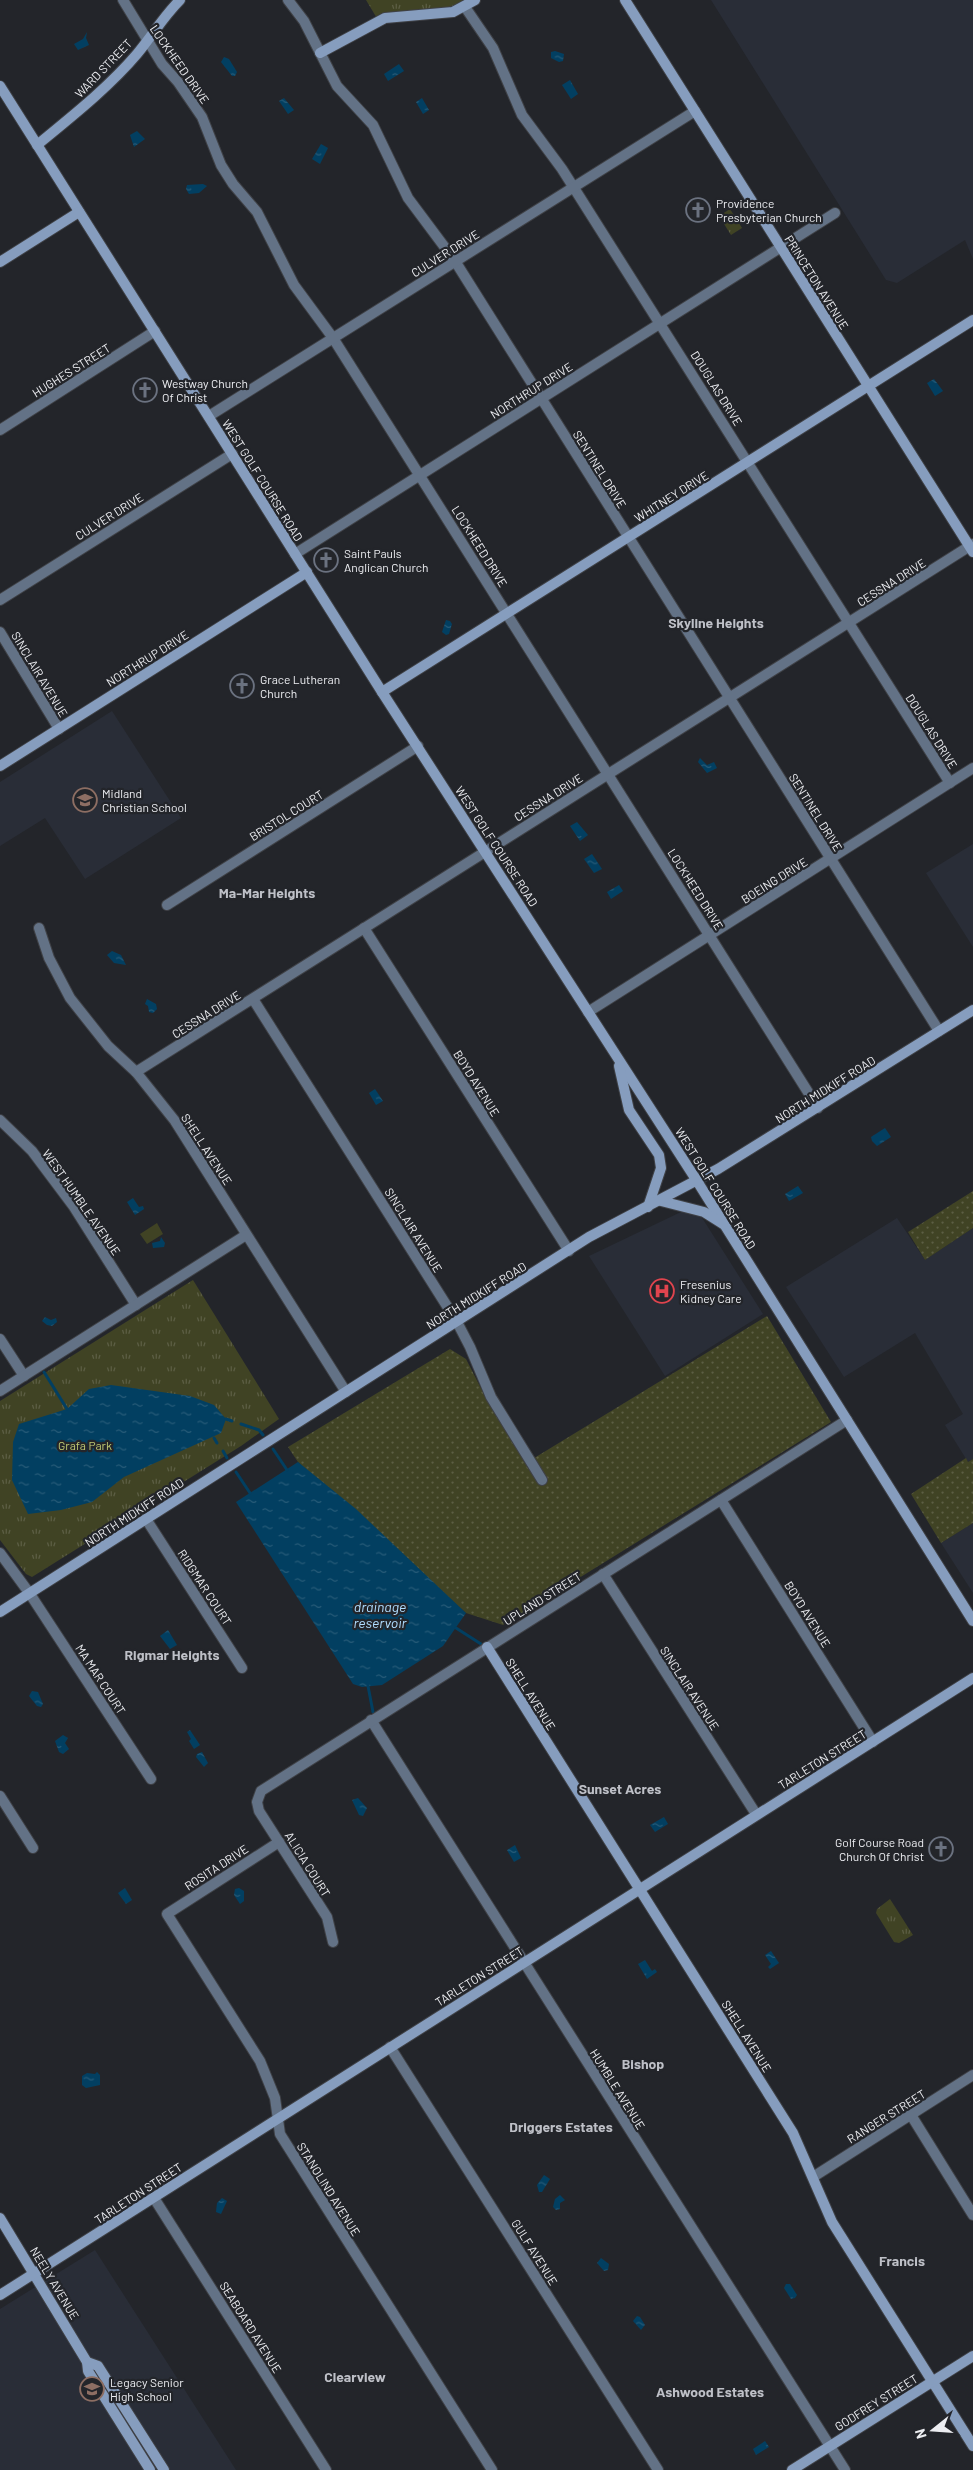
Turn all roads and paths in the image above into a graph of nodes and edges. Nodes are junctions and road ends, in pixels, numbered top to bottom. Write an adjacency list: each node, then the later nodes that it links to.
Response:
1 (123, 0): 7 (street, LOCKHEED DRIVE)
2 (180, 0): 7 (street, WARD STREET)
3 (288, 0): 8 (street, SENTINEL DRIVE)
4 (475, 0): 6 (street)
5 (625, 0): 11 (street, PRINCETON AVENUE)
6 (465, 7): 8 (street); 13 (street, DOUGLAS DRIVE)
7 (146, 40): 12 (street, WARD STREET); 22 (street, LOCKHEED DRIVE)
8 (320, 53): 17 (street, SENTINEL DRIVE)
9 (0, 86): 10 (street, WEST GOLF COURSE ROAD)
10 (3, 97): 12 (street, WEST GOLF COURSE ROAD)
11 (695, 111): 13 (street, CULVER DRIVE); 16 (street, PRINCETON AVENUE)
12 (37, 145): 14 (street, WEST GOLF COURSE ROAD)
13 (573, 188): 17 (street, CULVER DRIVE); 20 (street, DOUGLAS DRIVE)
14 (79, 212): 18 (street); 21 (street, WEST GOLF COURSE ROAD)
15 (835, 213): 16 (street, NORTHRUP DRIVE)
16 (781, 248): 20 (street, NORTHRUP DRIVE); 23 (street, PRINCETON AVENUE)
17 (455, 261): 22 (street, CULVER DRIVE); 24 (street, SENTINEL DRIVE)
18 (0, 262)
19 (973, 320): 23 (street, WHITNEY DRIVE)
20 (661, 323): 24 (street, NORTHRUP DRIVE); 28 (street, DOUGLAS DRIVE)
21 (155, 332): 25 (street, WEST GOLF COURSE ROAD); 26 (street, HUGHES STREET)
22 (334, 338): 25 (street, CULVER DRIVE); 29 (street, LOCKHEED DRIVE)
23 (868, 386): 28 (street, WHITNEY DRIVE); 31 (street, PRINCETON AVENUE)
24 (541, 399): 29 (street, NORTHRUP DRIVE); 30 (street, SENTINEL DRIVE)
25 (209, 416): 27 (street, WEST GOLF COURSE ROAD)
26 (0, 430)
27 (232, 454): 32 (street, WEST GOLF COURSE ROAD); 34 (street, CULVER DRIVE)
28 (748, 462): 30 (street, WHITNEY DRIVE); 36 (street, DOUGLAS DRIVE)
29 (421, 475): 32 (street, NORTHRUP DRIVE); 35 (street, LOCKHEED DRIVE)
30 (628, 538): 35 (street, WHITNEY DRIVE); 39 (street, SENTINEL DRIVE)
31 (972, 548): 36 (street, CESSNA DRIVE)
32 (295, 554): 33 (street, WEST GOLF COURSE ROAD)
33 (307, 572): 38 (street, WEST GOLF COURSE ROAD); 40 (street, NORTHRUP DRIVE)
34 (0, 600)
35 (507, 613): 38 (street, WHITNEY DRIVE); 44 (street, LOCKHEED DRIVE)
36 (849, 623): 39 (street, CESSNA DRIVE); 45 (street, DOUGLAS DRIVE)
37 (0, 632): 40 (street, SINCLAIR AVENUE)
38 (382, 692): 41 (street, WEST GOLF COURSE ROAD)
39 (729, 698): 44 (street, CESSNA DRIVE); 47 (street, SENTINEL DRIVE)
40 (59, 729): 42 (street, NORTHRUP DRIVE)
41 (418, 746): 46 (street, WEST GOLF COURSE ROAD); 48 (street, BRISTOL COURT)
42 (0, 766)
43 (973, 768): 45 (street, BOEING DRIVE)
44 (608, 774): 46 (street, CESSNA DRIVE); 51 (street, LOCKHEED DRIVE)
45 (950, 783): 47 (street, BOEING DRIVE)
46 (486, 851): 50 (street, CESSNA DRIVE); 54 (street, WEST GOLF COURSE ROAD)
47 (830, 859): 51 (street, BOEING DRIVE); 55 (street, SENTINEL DRIVE)
48 (167, 905)
49 (39, 928): 57 (street, SHELL AVENUE)
50 (364, 928): 52 (street, CESSNA DRIVE); 65 (street, BOYD AVENUE)
51 (710, 935): 54 (street, BOEING DRIVE); 58 (street, LOCKHEED DRIVE)
52 (253, 999): 57 (street, CESSNA DRIVE); 67 (street, SINCLAIR AVENUE)
53 (973, 1010): 55 (street, NORTH MIDKIFF ROAD)
54 (588, 1012): 56 (street, WEST GOLF COURSE ROAD)
55 (939, 1032): 58 (street, NORTH MIDKIFF ROAD)
56 (618, 1057): 60 (street, WEST GOLF COURSE ROAD); 62 (street)
57 (136, 1072): 64 (street, SHELL AVENUE)
58 (818, 1108): 60 (street, NORTH MIDKIFF ROAD)
59 (0, 1120): 66 (street, WEST HUMBLE AVENUE)
60 (697, 1181): 61 (street, NORTH MIDKIFF ROAD); 63 (street, WEST GOLF COURSE ROAD)
61 (661, 1201): 62 (street, NORTH MIDKIFF ROAD); 63 (street)
62 (648, 1207): 65 (street, NORTH MIDKIFF ROAD)
63 (725, 1225): 72 (street, WEST GOLF COURSE ROAD)
64 (246, 1235): 66 (street); 71 (street, SHELL AVENUE)
65 (569, 1251): 67 (street, NORTH MIDKIFF ROAD)
66 (136, 1304): 69 (street)
67 (457, 1322): 71 (street, NORTH MIDKIFF ROAD); 73 (street, SINCLAIR AVENUE)
68 (0, 1339): 69 (street)
69 (24, 1376): 70 (street)
70 (0, 1391)
71 (346, 1392): 75 (street, NORTH MIDKIFF ROAD)
72 (847, 1420): 74 (street, UPLAND STREET); 80 (street, WEST GOLF COURSE ROAD)
73 (542, 1480)
74 (721, 1500): 77 (street, UPLAND STREET); 85 (street, BOYD AVENUE)
75 (146, 1519): 78 (street, NORTH MIDKIFF ROAD); 82 (street, RIDGMAR COURT)
76 (0, 1553): 78 (street, MA MAR COURT)
77 (603, 1574): 81 (street, UPLAND STREET); 89 (street, SINCLAIR AVENUE)
78 (30, 1594): 79 (street, NORTH MIDKIFF ROAD); 86 (street, MA MAR COURT)
79 (0, 1612)
80 (973, 1621)
81 (487, 1647): 84 (street, UPLAND STREET); 92 (street, SHELL AVENUE)
82 (242, 1668)
83 (973, 1678): 85 (street, TARLETON STREET)
84 (371, 1720): 88 (street, UPLAND STREET); 95 (street, HUMBLE AVENUE)
85 (873, 1742): 89 (street, TARLETON STREET)
86 (151, 1779)
87 (0, 1796): 91 (street)
88 (257, 1802): 90 (street, ALICIA COURT)
89 (756, 1814): 92 (street, TARLETON STREET)
90 (279, 1842): 93 (street, ROSITA DRIVE); 94 (street, ALICIA COURT)
91 (33, 1848)
92 (639, 1889): 95 (street, TARLETON STREET); 100 (street, SHELL AVENUE)
93 (167, 1914): 99 (street, STANOLIND AVENUE)
94 (333, 1942)
95 (524, 1962): 96 (street, TARLETON STREET); 110 (street, HUMBLE AVENUE)
96 (390, 2047): 99 (street, TARLETON STREET); 115 (street, GULF AVENUE)
97 (973, 2075): 98 (street, RANGER STREET)
98 (911, 2115): 100 (street, RANGER STREET); 102 (street)
99 (277, 2119): 101 (street, TARLETON STREET); 114 (street, STANOLIND AVENUE)
100 (813, 2177): 108 (street, SHELL AVENUE)
101 (154, 2198): 104 (street, TARLETON STREET); 113 (street, SEABOARD AVENUE)
102 (973, 2215)
103 (0, 2218): 104 (street, NEELY AVENUE)
104 (35, 2273): 105 (street, TARLETON STREET); 107 (street, NEELY AVENUE)
105 (0, 2295)
106 (973, 2356): 108 (street, GODFREY STREET)
107 (87, 2362): 111 (street, NEELY AVENUE); 112 (street, NEELY AVENUE)
108 (933, 2381): 109 (street, SHELL AVENUE); 110 (street, GODFREY STREET)
109 (973, 2446)
110 (829, 2447): 116 (street, GODFREY STREET); 117 (street, HUMBLE AVENUE)
111 (150, 2470)
112 (164, 2470)
113 (326, 2470)
114 (492, 2470)
115 (658, 2470)
116 (792, 2470)
117 (845, 2470)

